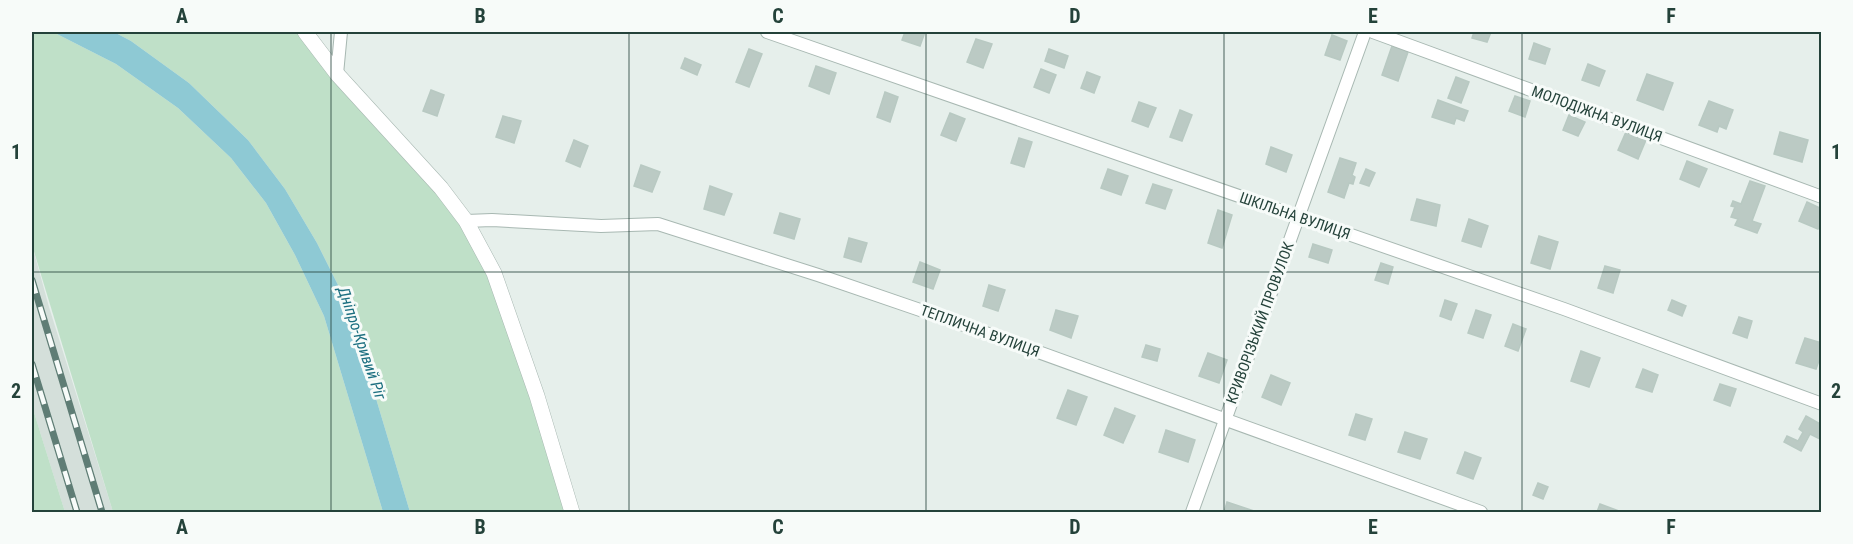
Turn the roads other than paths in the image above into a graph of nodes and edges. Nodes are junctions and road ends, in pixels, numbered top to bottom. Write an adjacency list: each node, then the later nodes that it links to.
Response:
1 (305, 32): 6 (street)
2 (341, 32): 6 (street)
3 (767, 32): 8 (street, ШКІЛЬНА ВУЛИЦЯ)
4 (1365, 32): 8 (street, КРИВОРІЗЬКИЙ ПРОВУЛОК)
5 (1373, 32): 7 (street, МОЛОДІЖНА ВУЛИЦЯ)
6 (337, 74): 9 (street)
7 (1821, 197)
8 (1298, 217): 10 (street, ШКІЛЬНА ВУЛИЦЯ); 11 (street, КРИВОРІЗЬКИЙ ПРОВУЛОК)
9 (466, 221): 11 (street, ТЕПЛИЧНА ВУЛИЦЯ); 12 (street)
10 (1821, 404)
11 (1225, 421): 13 (street, КРИВОРІЗЬКИЙ ПРОВУЛОК); 14 (street, ТЕПЛИЧНА ВУЛИЦЯ)
12 (572, 513)
13 (1192, 513)
14 (1481, 513)

